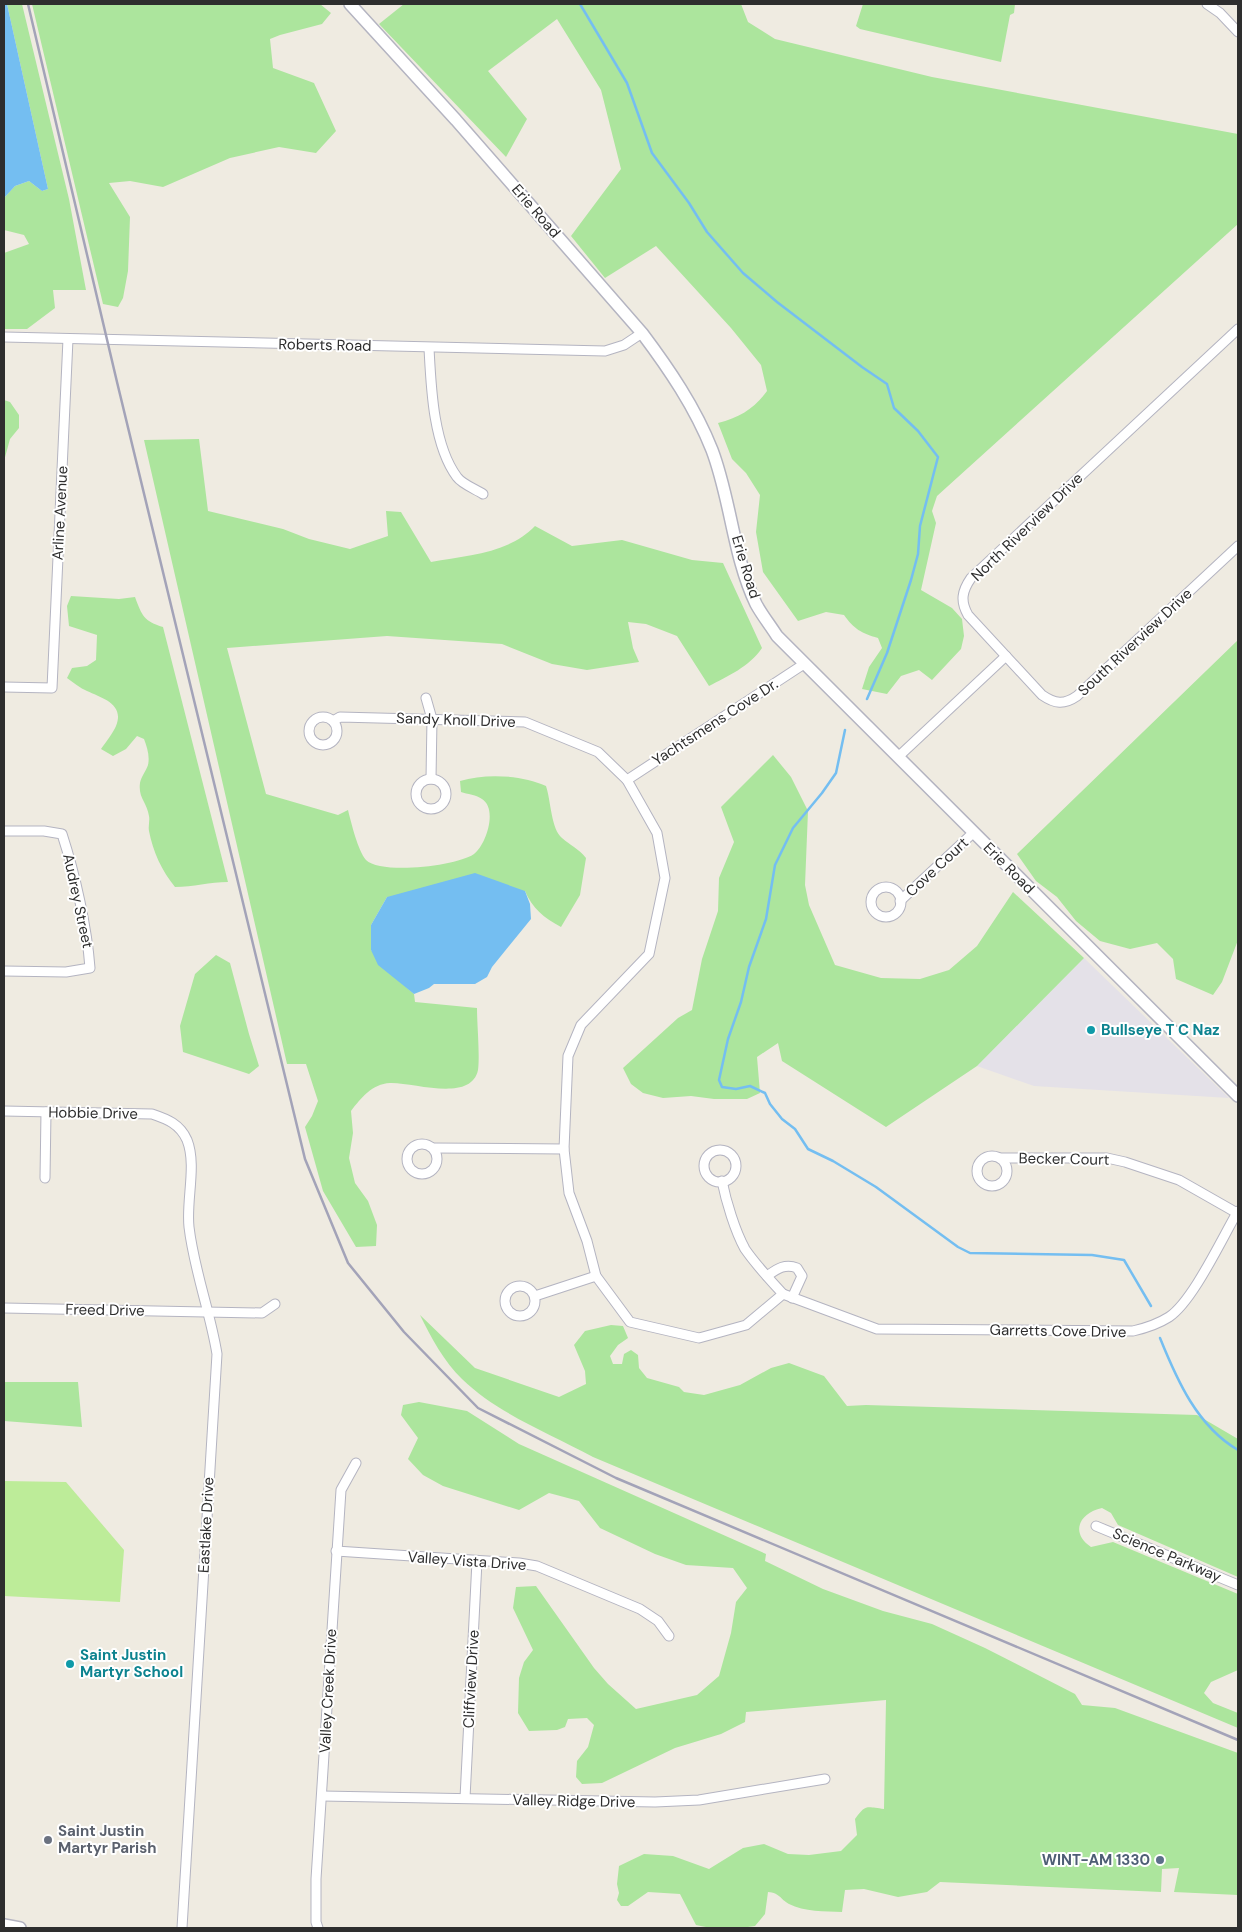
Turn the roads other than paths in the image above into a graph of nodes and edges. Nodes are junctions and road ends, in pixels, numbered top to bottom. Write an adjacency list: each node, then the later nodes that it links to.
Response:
1 (350, 4): 5 (street, Erie Road)
2 (1207, 4): 3 (street)
3 (1238, 32)
4 (1238, 329): 11 (street, North Riverview Drive)
5 (642, 333): 8 (street, Roberts Road); 12 (street, Erie Road)
6 (4, 337): 7 (street, Roberts Road)
7 (68, 339): 8 (street, Roberts Road); 13 (street, Arline Avenue)
8 (429, 348): 9 (street)
9 (483, 494)
10 (1238, 546): 11 (street, South Riverview Drive)
11 (1006, 656): 17 (street)
12 (804, 664): 17 (street, Erie Road); 19 (street, Yachtsmens Cove Dr.)
13 (4, 687)
14 (426, 698): 15 (street)
15 (432, 719): 16 (street, Sandy Knoll Drive); 18 (street); 19 (street, Sandy Knoll Drive)
16 (333, 721)
17 (898, 758): 21 (street, Erie Road)
18 (431, 779)
19 (627, 780): 29 (street, Sandy Knoll Drive)
20 (4, 830): 23 (street, Audrey Street)
21 (973, 833): 22 (street, Cove Court); 24 (street, Erie Road)
22 (900, 901)
23 (4, 971)
24 (1238, 1096)
25 (4, 1111): 26 (street, Hobbie Drive)
26 (46, 1112): 27 (street, Hobbie Drive); 31 (street)
27 (180, 1127): 40 (street, Eastlake Drive)
28 (433, 1148): 29 (street)
29 (564, 1150): 34 (street, Sandy Knoll Drive)
30 (1000, 1158): 33 (street, Becker Court)
31 (45, 1178)
32 (722, 1181): 35 (street)
33 (1238, 1212): 37 (street, Garretts Cove Drive)
34 (596, 1276): 36 (street); 37 (street, Sandy Knoll Drive)
35 (767, 1276): 37 (street); 37 (street)
36 (534, 1296)
37 (788, 1296)
38 (275, 1304): 40 (street, Freed Drive)
39 (4, 1308): 40 (street, Freed Drive)
40 (206, 1312): 53 (street, Eastlake Drive)
41 (356, 1463): 43 (street, Valley Creek Drive)
42 (1096, 1526): 45 (street, Science Parkway)
43 (336, 1551): 44 (street, Valley Vista Drive); 48 (street, Valley Creek Drive)
44 (477, 1561): 46 (street, Valley Vista Drive); 49 (street, Cliffview Drive)
45 (1238, 1585)
46 (669, 1636)
47 (825, 1779): 49 (street, Valley Ridge Drive)
48 (322, 1796): 49 (street, Valley Ridge Drive); 51 (street, Valley Creek Drive)
49 (465, 1798)
50 (4, 1925): 52 (street)
51 (315, 1926)
52 (20, 1928)
53 (182, 1928)

